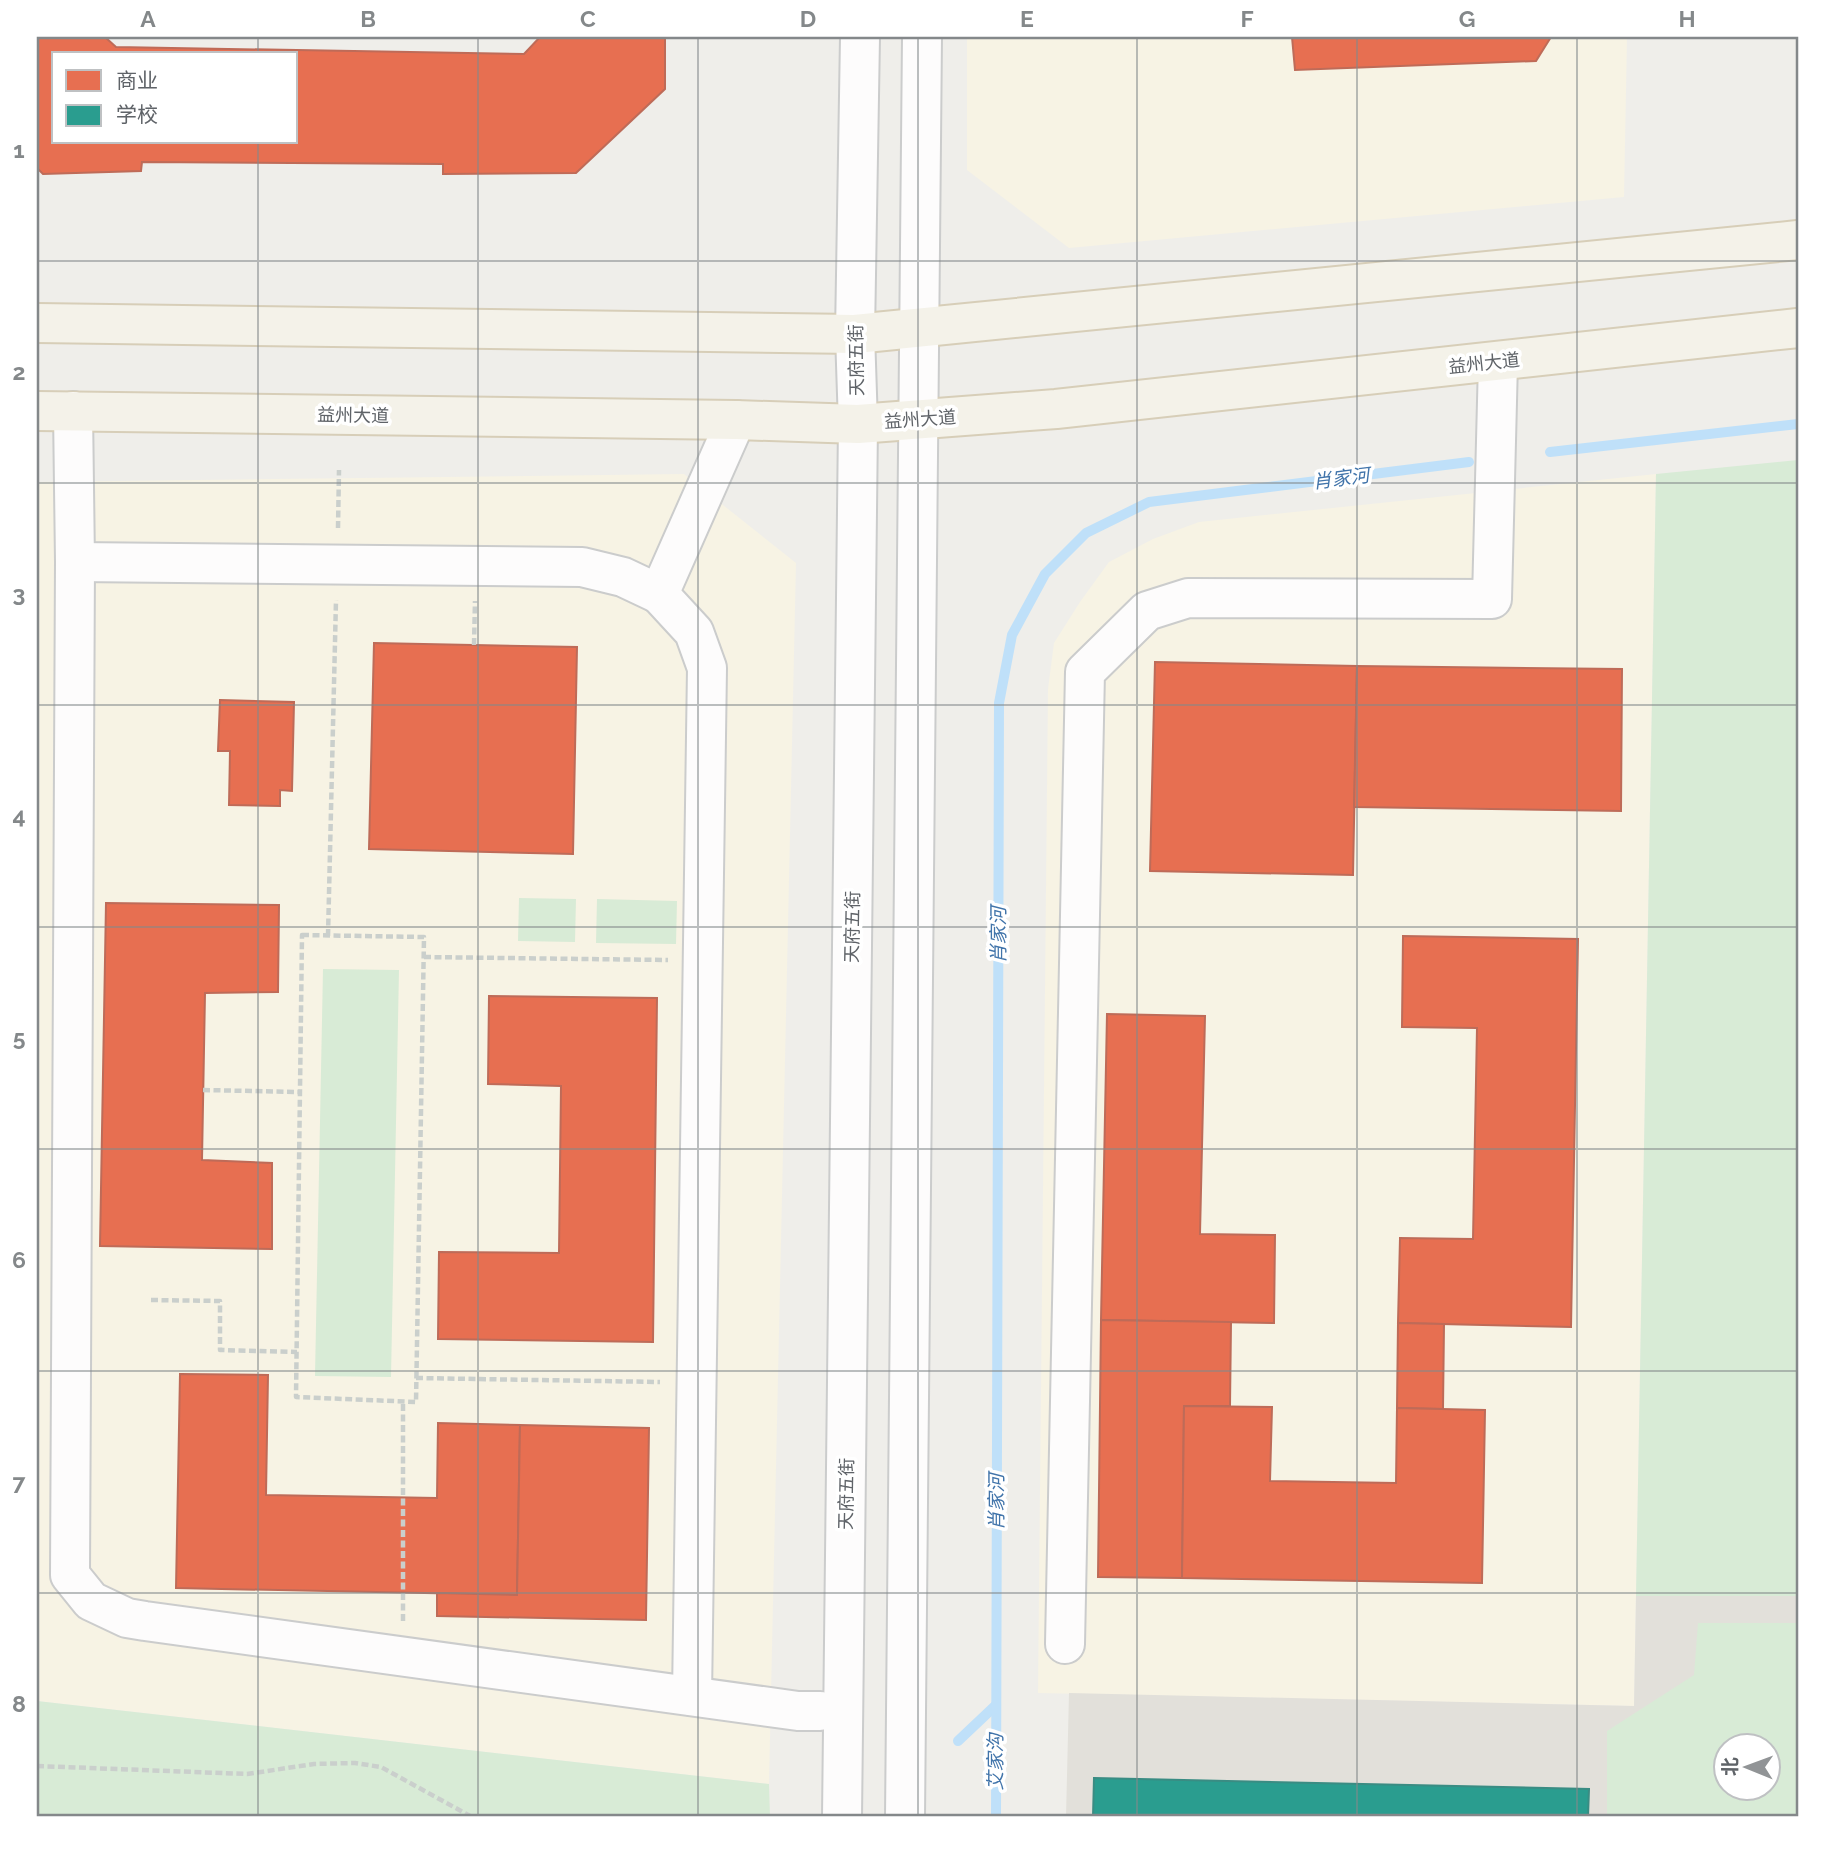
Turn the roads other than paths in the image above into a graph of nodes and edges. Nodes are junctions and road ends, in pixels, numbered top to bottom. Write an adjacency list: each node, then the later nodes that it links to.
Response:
1 (860, 37): 7 (street, 天府五街)
2 (922, 37): 5 (street)
3 (1798, 240): 5 (main road)
4 (37, 323): 7 (main road)
5 (919, 327): 7 (main road); 11 (street)
6 (1798, 328): 8 (main road, 益州大道)
7 (855, 334): 12 (street, 天府五街)
8 (1498, 362): 11 (main road, 益州大道); 15 (street)
9 (55, 411): 10 (main road, 益州大道); 13 (street)
10 (736, 420): 12 (main road, 益州大道); 14 (street)
11 (917, 420): 12 (main road, 益州大道); 19 (street)
12 (858, 424): 18 (street, 天府五街)
13 (75, 562): 14 (street); 16 (street)
14 (659, 594): 16 (street)
15 (1065, 1644)
16 (692, 1696): 17 (street)
17 (820, 1711)
18 (842, 1817)
19 (905, 1817)

